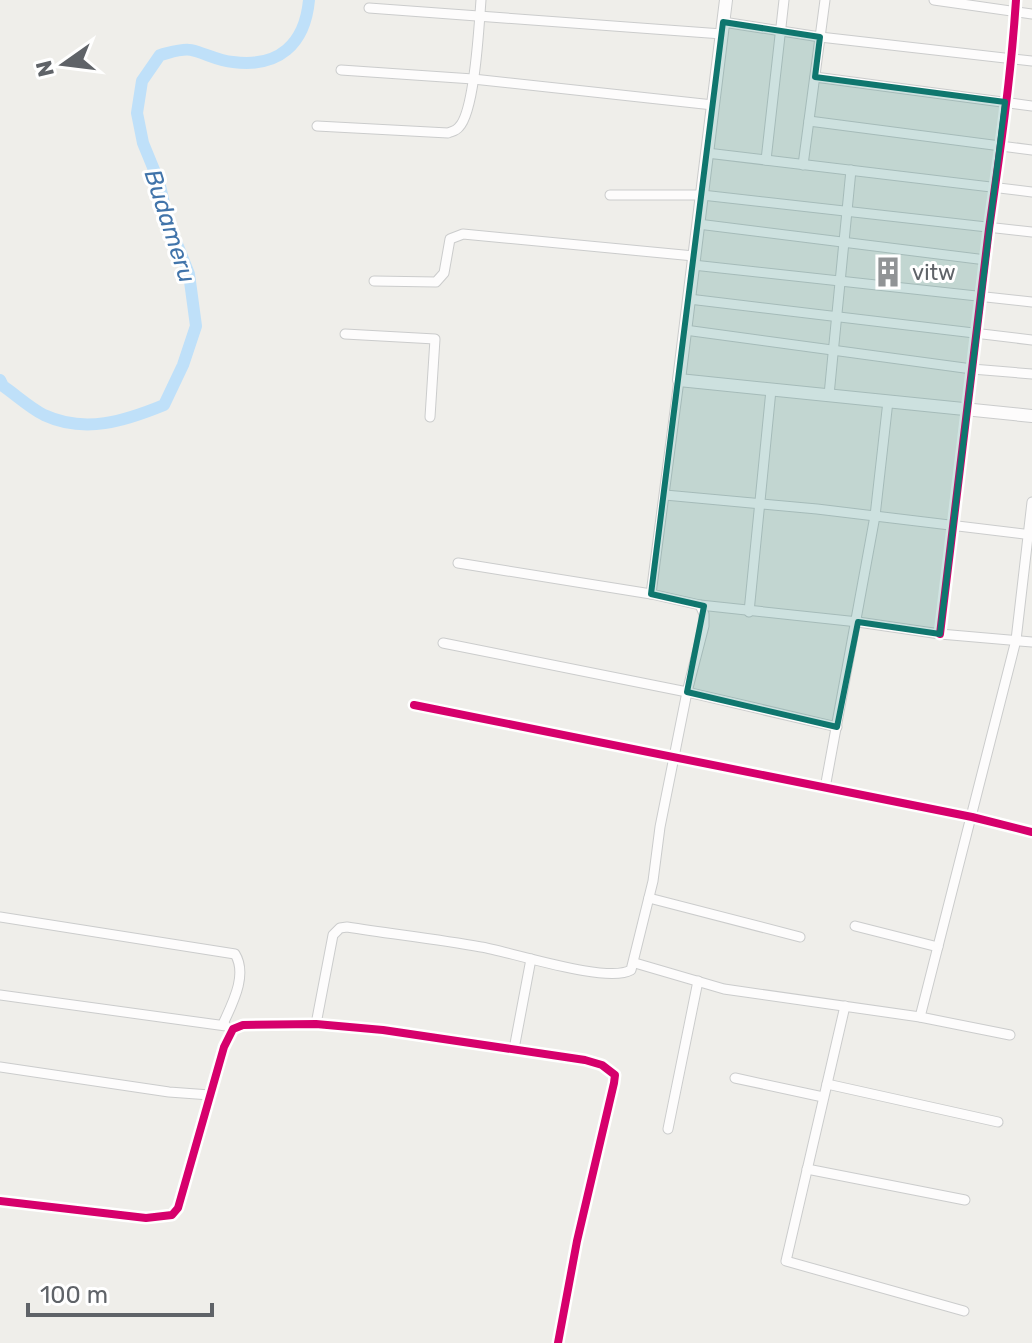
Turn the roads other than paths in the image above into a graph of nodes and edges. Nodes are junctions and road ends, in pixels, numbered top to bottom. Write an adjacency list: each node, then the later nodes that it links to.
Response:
1 (481, 0): 10 (street)
2 (726, 0): 11 (street)
3 (784, 0): 12 (street)
4 (825, 0): 13 (street)
5 (934, 0): 8 (street)
6 (1016, 0): 8 (street)
7 (369, 8): 10 (street)
8 (1015, 12): 9 (street); 14 (street)
9 (1032, 14)
10 (480, 15): 11 (street); 18 (street)
11 (722, 28): 12 (street); 20 (street)
12 (780, 30): 13 (street); 27 (street)
13 (820, 37): 14 (street); 17 (street)
14 (1012, 60): 15 (street); 19 (street)
15 (1032, 61)
16 (341, 70): 18 (street)
17 (815, 77): 19 (street); 22 (street)
18 (473, 79): 20 (street); 23 (street)
19 (1005, 102): 21 (street); 24 (street)
20 (713, 105): 26 (street)
21 (1032, 106)
22 (809, 121): 24 (street); 28 (street)
23 (317, 126)
24 (1002, 147): 25 (street); 30 (street)
25 (1032, 150)
26 (707, 153): 27 (street); 33 (street)
27 (766, 160): 28 (street)
28 (803, 165): 29 (street)
29 (851, 170): 30 (street); 34 (street)
30 (996, 188): 31 (street); 36 (street)
31 (1032, 192)
32 (610, 195): 33 (street)
33 (702, 195): 34 (street); 35 (street)
34 (847, 210): 36 (street); 38 (street)
35 (698, 224): 38 (street); 39 (street)
36 (990, 228): 37 (street); 40 (street)
37 (1032, 232)
38 (844, 242): 40 (street); 41 (street)
39 (694, 260): 41 (street); 42 (street); 44 (street)
40 (986, 260): 43 (street)
41 (840, 279): 43 (street); 46 (street)
42 (374, 281)
43 (981, 295): 45 (street); 48 (street)
44 (689, 299): 46 (street); 47 (street)
45 (1032, 302)
46 (837, 315): 48 (street); 51 (street)
47 (685, 330): 51 (street); 54 (street)
48 (977, 333): 50 (street); 52 (street)
49 (345, 334): 60 (street)
50 (1032, 340)
51 (832, 350): 52 (street); 56 (street)
52 (972, 369): 53 (street); 58 (street)
53 (1032, 374)
54 (679, 380): 55 (street); 61 (street)
55 (771, 390): 56 (street); 63 (street)
56 (829, 395): 57 (street)
57 (888, 401): 58 (street); 64 (street)
58 (967, 410): 59 (street); 65 (street)
59 (1032, 416)
60 (430, 417)
61 (665, 495): 63 (street); 69 (street)
62 (1032, 502): 66 (street)
63 (760, 503): 64 (street); 73 (street)
64 (875, 516): 65 (street); 74 (street)
65 (953, 525): 66 (street); 75 (street)
66 (1030, 535): 68 (street)
67 (458, 563): 69 (street)
68 (1028, 567): 70 (street)
69 (651, 594): 72 (street)
70 (1021, 600): 71 (street); 76 (street)
71 (1032, 601)
72 (700, 605): 73 (street); 79 (street)
73 (749, 612): 74 (street)
74 (858, 622): 75 (street); 81 (street)
75 (940, 634): 76 (street)
76 (1016, 640): 77 (street); 84 (street)
77 (1032, 642)
78 (443, 643): 79 (street)
79 (687, 692): 81 (street); 82 (street)
80 (414, 705): 82 (street)
81 (837, 727): 83 (street)
82 (674, 758): 83 (street); 86 (street)
83 (825, 788): 84 (street)
84 (972, 817): 85 (street); 90 (street)
85 (1032, 832)
86 (649, 898): 89 (street); 92 (street)
87 (0, 917): 98 (street)
88 (855, 926): 90 (street)
89 (800, 937)
90 (938, 947): 96 (street)
91 (531, 959): 92 (street); 97 (street); 100 (street)
92 (635, 963): 93 (street)
93 (698, 981): 95 (street); 107 (street)
94 (0, 995): 98 (street)
95 (845, 1006): 96 (street); 103 (street)
96 (920, 1017): 99 (street)
97 (316, 1024): 98 (street); 100 (street)
98 (228, 1027): 104 (street)
99 (1010, 1035)
100 (514, 1049): 112 (street)
101 (0, 1067): 104 (street)
102 (735, 1078): 105 (street)
103 (827, 1084): 105 (street); 106 (street)
104 (210, 1095): 110 (street)
105 (823, 1097): 108 (street)
106 (998, 1122)
107 (668, 1129)
108 (807, 1169): 109 (street); 111 (street)
109 (965, 1200)
110 (0, 1201)
111 (964, 1311)
112 (558, 1343)

